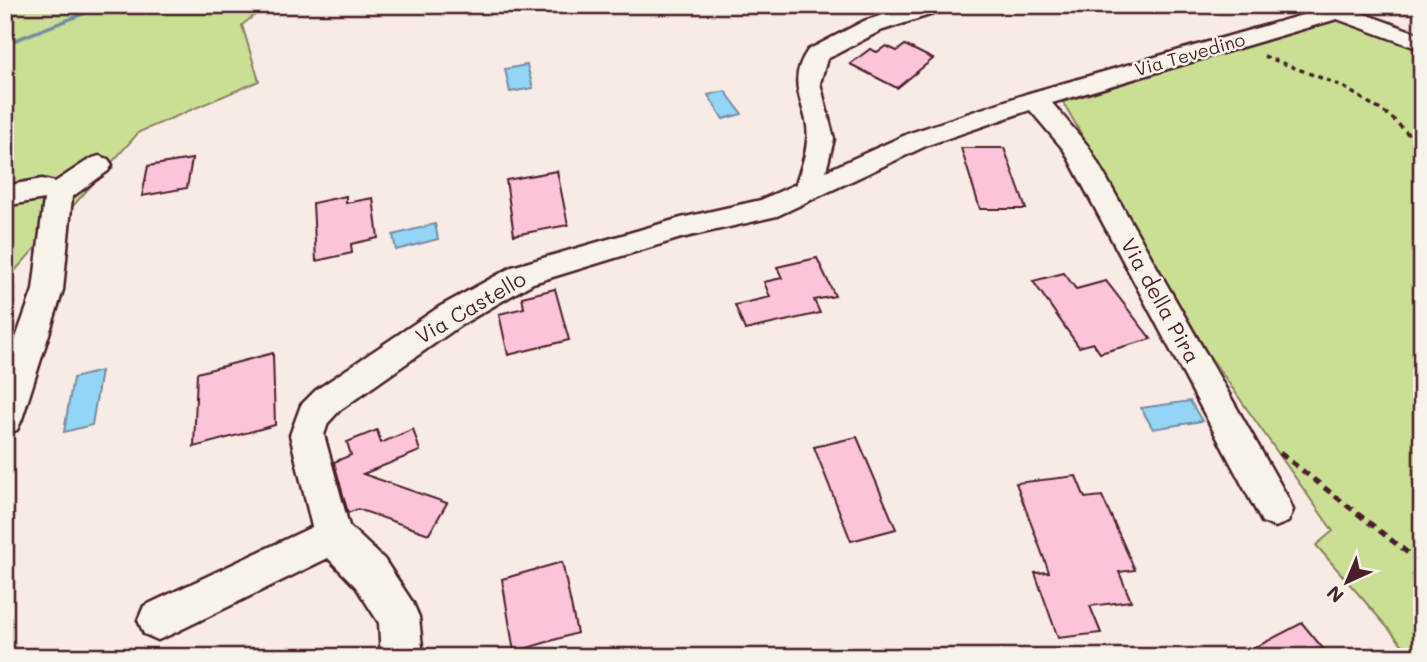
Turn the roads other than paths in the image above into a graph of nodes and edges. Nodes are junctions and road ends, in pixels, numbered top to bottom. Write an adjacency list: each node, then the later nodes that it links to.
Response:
1 (937, 5): 6 (street)
2 (1338, 9): 3 (street); 4 (street, Via Tevedino)
3 (1422, 43)
4 (1035, 100): 6 (street, Via Castello); 10 (street, Via della Pira)
5 (99, 165): 7 (street)
6 (808, 190): 11 (street, Via Castello)
7 (59, 192): 8 (street); 9 (street)
8 (5, 196)
9 (5, 419)
10 (1275, 510)
11 (333, 536): 12 (street); 13 (street)
12 (159, 620)
13 (402, 657)

